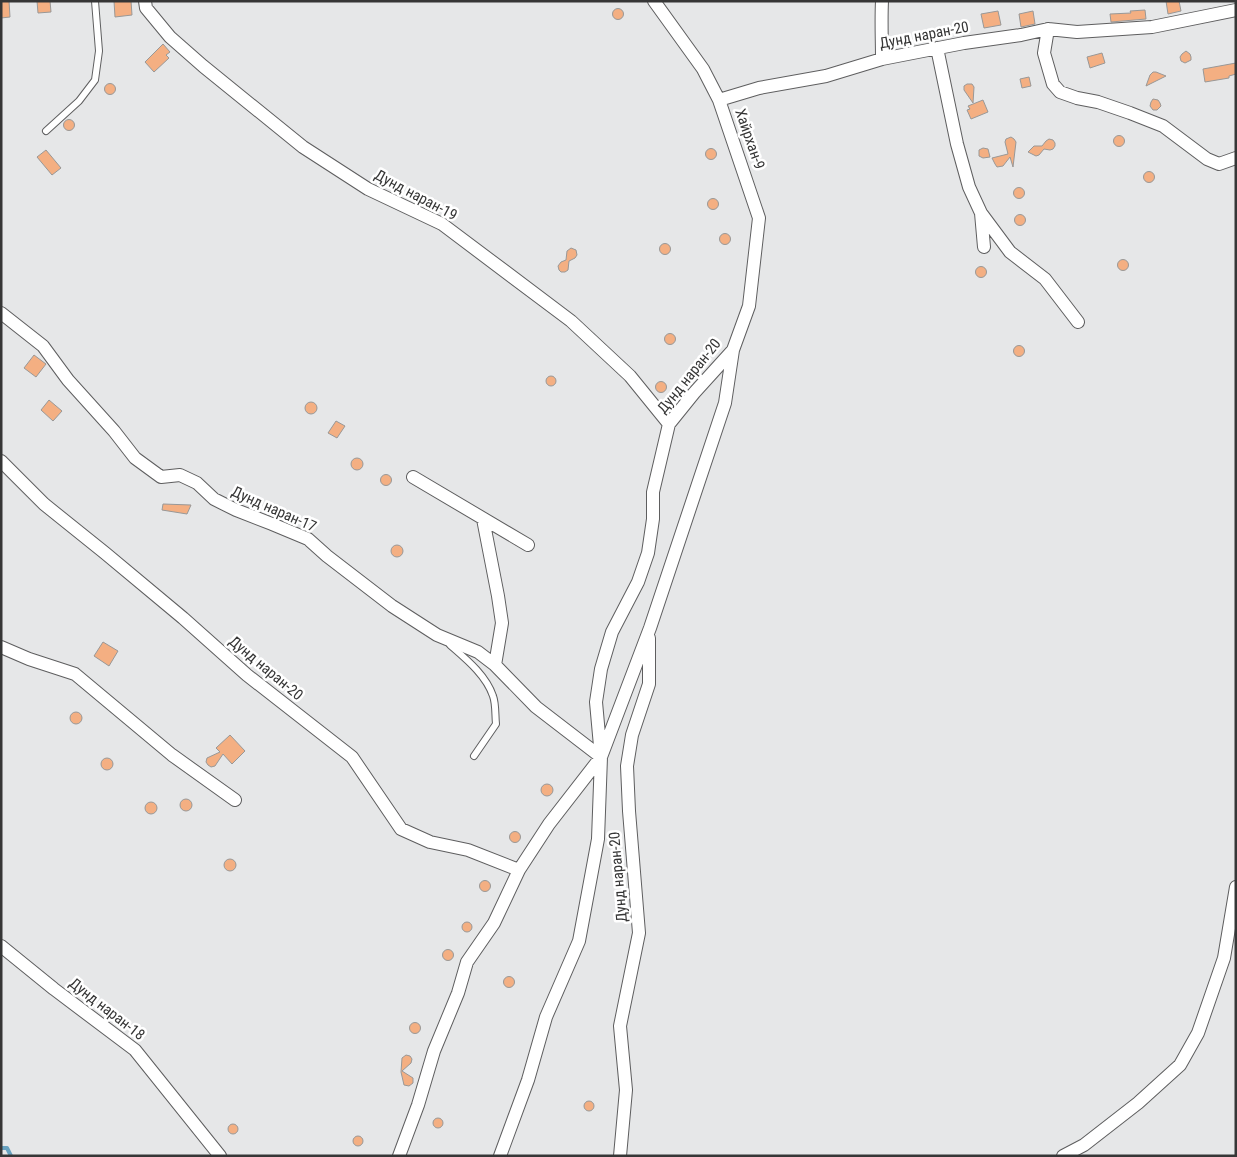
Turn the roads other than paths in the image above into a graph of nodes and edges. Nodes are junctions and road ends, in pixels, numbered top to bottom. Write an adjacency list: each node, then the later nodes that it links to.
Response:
1 (95, 1): 10 (lane)
2 (145, 1): 18 (street, Дунд наран-19)
3 (654, 1): 9 (street, Хайрхан-9)
4 (882, 1): 8 (street)
5 (1236, 10): 6 (street, Дунд наран-20)
6 (1048, 29): 7 (street, Дунд наран-20); 11 (street)
7 (937, 48): 8 (street, Дунд наран-20); 12 (street)
8 (882, 59): 9 (street, Дунд наран-20)
9 (719, 100): 14 (street, Хайрхан-9)
10 (46, 131)
11 (1236, 158)
12 (981, 213): 13 (street); 16 (street)
13 (984, 247)
14 (750, 306): 17 (street, Дунд наран-20)
15 (1, 313): 24 (street, Дунд наран-17)
16 (1078, 322)
17 (733, 350): 18 (street, Дунд наран-20); 23 (street)
18 (669, 424): 28 (street, Дунд наран-20)
19 (1, 461): 30 (street, Дунд наран-20)
20 (412, 477): 21 (street)
21 (483, 519): 22 (street); 26 (street)
22 (528, 544)
23 (650, 628): 28 (street); 36 (street, Дунд наран-20)
24 (437, 635): 26 (street, Дунд наран-17); 27 (lane)
25 (1, 647): 29 (street)
26 (495, 665): 28 (street, Дунд наран-17)
27 (474, 756)
28 (600, 756): 30 (street); 35 (street, Дунд наран-20)
29 (235, 800)
30 (519, 870): 34 (street)
31 (1236, 887): 37 (street)
32 (1, 946): 33 (street, Дунд наран-18)
33 (220, 1156)
34 (399, 1156)
35 (500, 1156)
36 (620, 1156)
37 (1063, 1156)

